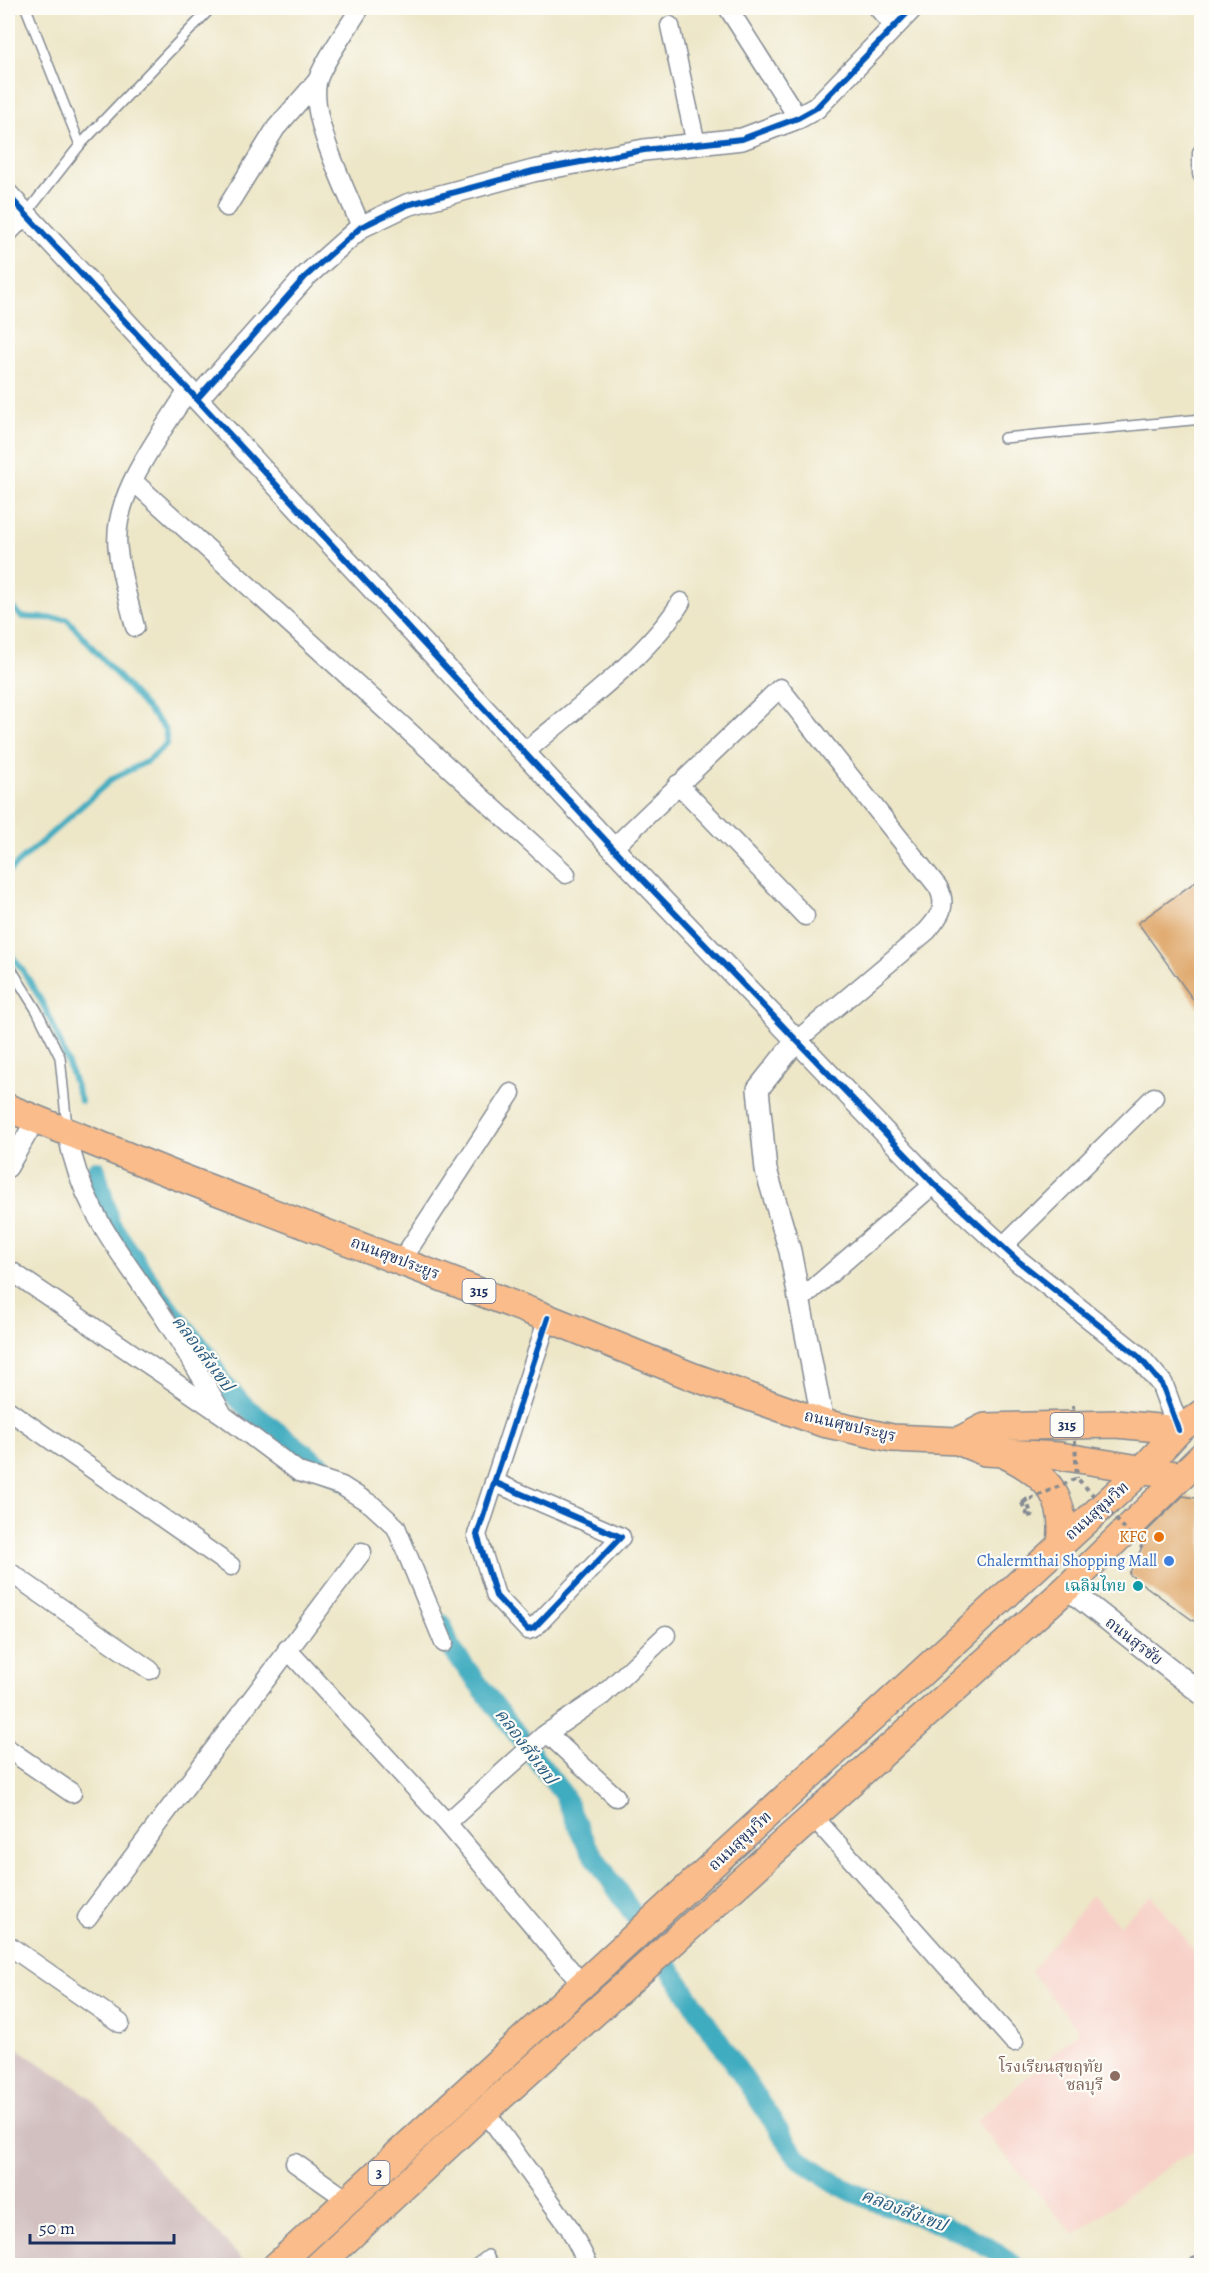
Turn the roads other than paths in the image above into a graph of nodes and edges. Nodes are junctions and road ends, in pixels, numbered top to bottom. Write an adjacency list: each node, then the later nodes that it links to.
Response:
1 (26, 8): 12 (lane)
2 (211, 8): 12 (lane)
3 (360, 8): 9 (street)
4 (728, 8): 10 (street)
5 (878, 8): 8 (street)
6 (912, 8): 8 (street)
7 (670, 26): 11 (street)
8 (895, 27): 10 (street)
9 (317, 81): 16 (street); 18 (street)
10 (798, 118): 11 (street)
11 (696, 144): 18 (street)
12 (80, 145): 17 (lane)
13 (1202, 153): 14 (street)
14 (1202, 174)
15 (8, 195): 17 (street)
16 (227, 207)
17 (25, 215): 19 (street); 20 (street)
18 (361, 227): 20 (street)
19 (8, 233)
20 (193, 394): 23 (street); 26 (street)
21 (1202, 419): 22 (lane)
22 (1004, 438)
23 (133, 481): 25 (street); 29 (street)
24 (681, 602): 26 (street)
25 (135, 627)
26 (524, 753): 28 (street)
27 (678, 784): 28 (street); 30 (street); 32 (street)
28 (613, 848): 32 (street)
29 (566, 874)
30 (805, 916)
31 (8, 964): 37 (lane)
32 (796, 1041): 39 (street); 43 (street)
33 (511, 1092): 41 (street)
34 (1154, 1097): 40 (street)
35 (8, 1108): 36 (main road, ถนนศุขประยูร / 315)
36 (36, 1119): 37 (main road, ถนนศุขประยูร / 315); 38 (street)
37 (67, 1132): 41 (main road, ถนนศุขประยูร / 315); 47 (street)
38 (8, 1167)
39 (934, 1184): 40 (street); 43 (street)
40 (1002, 1247): 49 (street)
41 (401, 1260): 44 (main road, ถนนศุขประยูร / 315)
42 (8, 1269): 47 (street)
43 (800, 1300): 48 (street)
44 (548, 1318): 48 (main road, ถนนศุขประยูร / 315); 55 (street)
45 (8, 1410): 58 (street)
46 (1202, 1413): 49 (main road, ถนนสุขุมวิท)
47 (223, 1415): 62 (street)
48 (823, 1423): 50 (main road, ถนนศุขประยูร / 315)
49 (1179, 1430): 50 (main road, 315); 52 (main road); 53 (main road, ถนนสุขุมวิท)
50 (958, 1441): 51 (main road, ถนนศุขประยูร / 315)
51 (1003, 1454): 53 (main road, ถนนศุขประยูร / 315); 56 (main road)
52 (1202, 1455): 54 (main road, ถนนสุขุมวิท)
53 (1142, 1470): 54 (main road, ถนนศุขประยูร); 56 (main road, ถนนสุขุมวิท)
54 (1182, 1476): 60 (main road, ถนนสุขุมวิท)
55 (494, 1482): 55 (street)
56 (1061, 1544): 74 (main road, ถนนสุขุมวิท)
57 (362, 1552): 63 (street)
58 (231, 1566)
59 (8, 1571): 64 (street)
60 (1067, 1588): 65 (street, ถนนสุรชัย); 70 (main road, ถนนสุขุมวิท)
61 (666, 1635): 66 (street)
62 (444, 1643)
63 (287, 1649): 71 (street); 72 (street)
64 (150, 1670)
65 (1202, 1695)
66 (545, 1735): 69 (street); 71 (street)
67 (8, 1749): 68 (street)
68 (72, 1793)
69 (616, 1797)
70 (812, 1815): 76 (street); 77 (main road, ถนนสุขุมวิท)
71 (447, 1823): 74 (street)
72 (87, 1918)
73 (8, 1945): 75 (street)
74 (583, 1985): 77 (main road, ถนนสุขุมวิท)
75 (120, 2023)
76 (1014, 2042)
77 (482, 2096): 79 (main road, ถนนสุขุมวิท / 3); 81 (main road, ถนนสุขุมวิท / 3); 84 (street)
78 (295, 2163): 79 (street)
79 (350, 2200): 80 (main road, ถนนสุขุมวิท / 3)
80 (276, 2265)
81 (318, 2265)
82 (472, 2265): 83 (lane)
83 (494, 2265)
84 (589, 2265)

